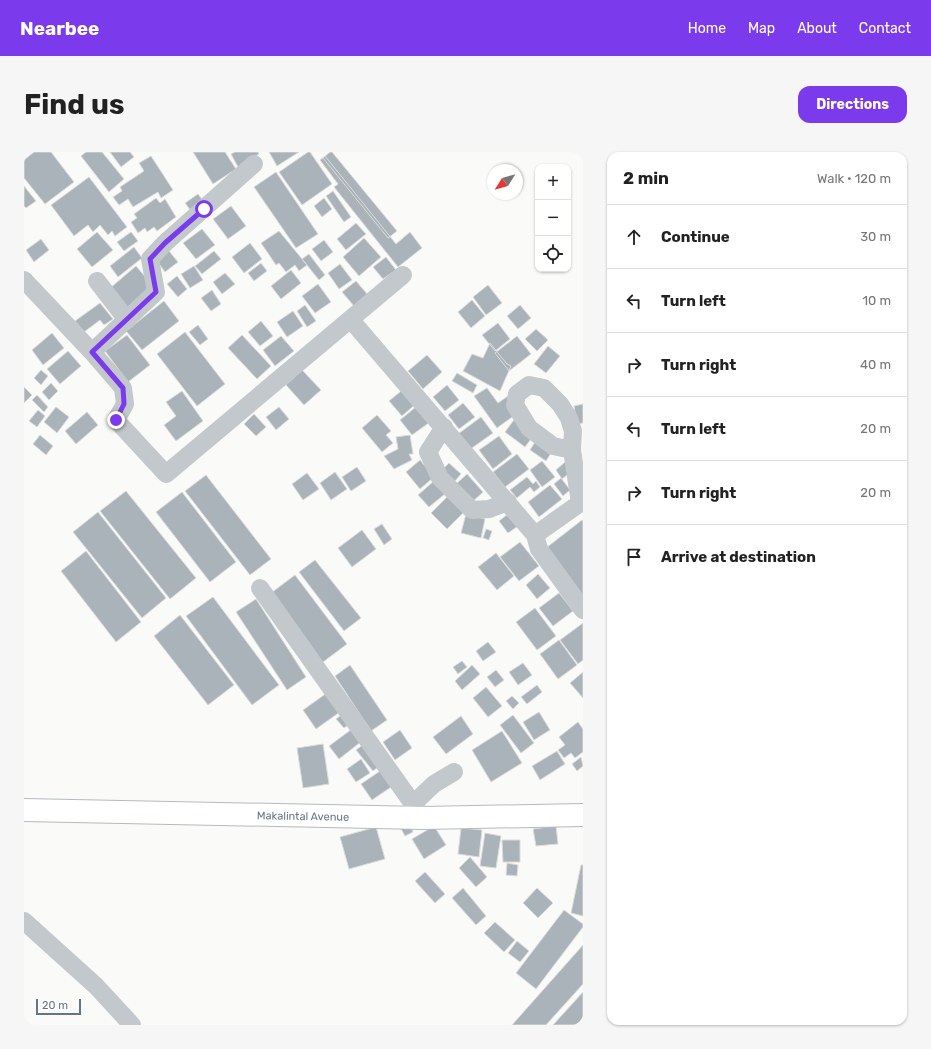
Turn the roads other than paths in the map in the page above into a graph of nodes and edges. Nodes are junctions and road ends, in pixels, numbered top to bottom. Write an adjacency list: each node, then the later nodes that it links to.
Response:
1 (254, 164): 5 (street)
2 (403, 275): 6 (street)
3 (24, 280): 7 (street)
4 (97, 280): 5 (street)
5 (127, 320): 7 (street)
6 (351, 320): 7 (street); 8 (street)
7 (92, 352)
8 (444, 427): 10 (street); 10 (street)
9 (572, 450): 11 (street)
10 (508, 502): 12 (street)
11 (582, 503): 12 (street)
12 (535, 536): 14 (street)
13 (260, 588): 17 (street)
14 (583, 610)
15 (454, 772): 17 (street)
16 (24, 810): 17 (main road, Makalintal Avenue)
17 (418, 811): 18 (main road, Makalintal Avenue)
18 (583, 815)
19 (24, 921): 20 (street)
20 (132, 1025)

